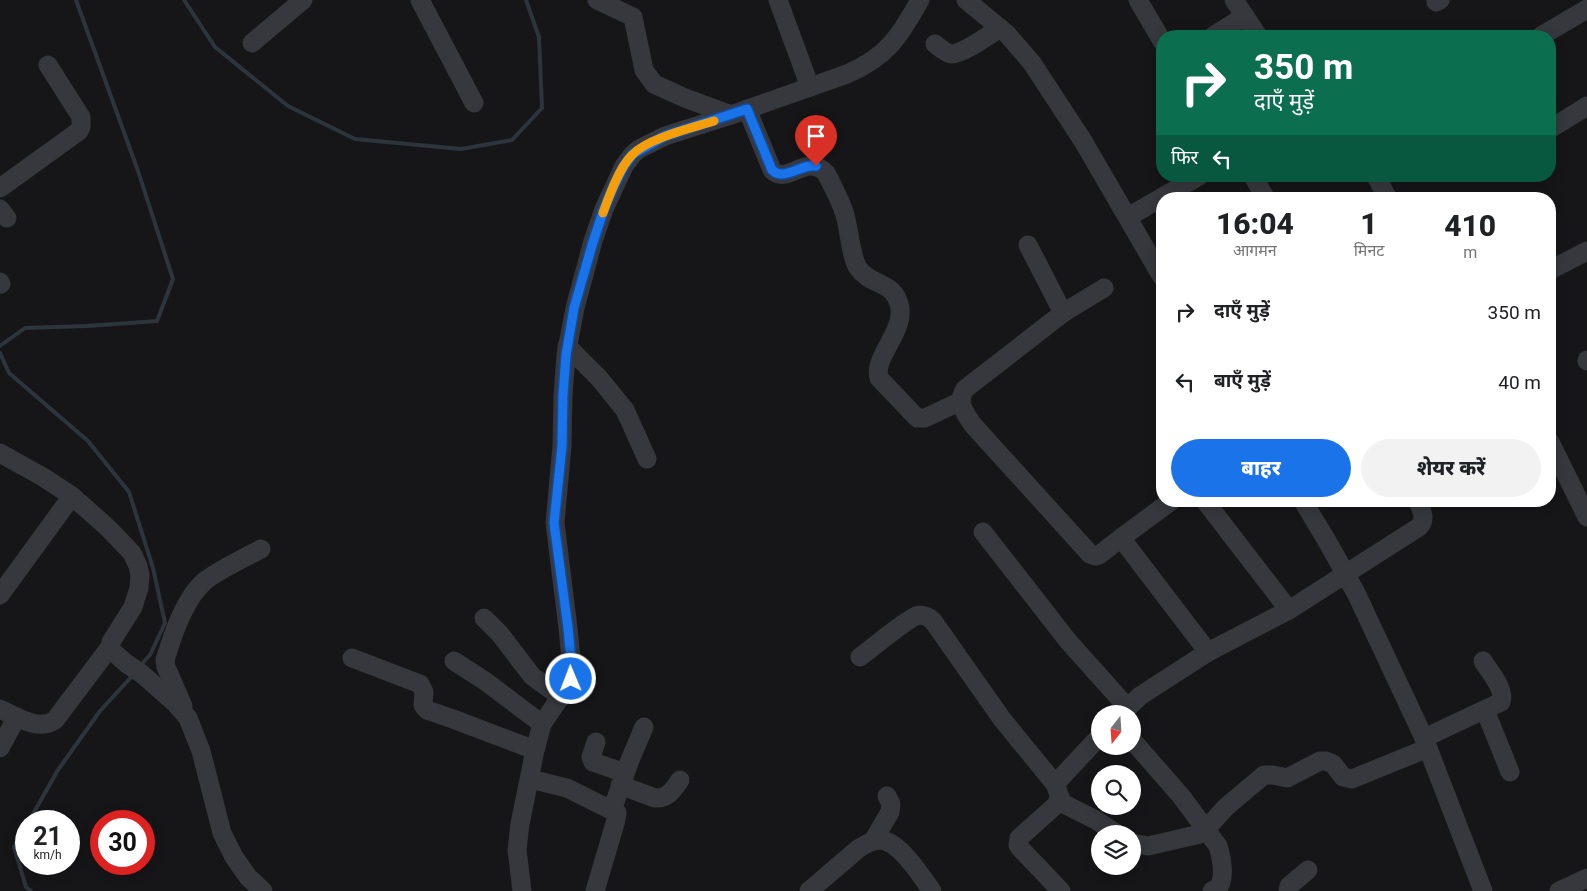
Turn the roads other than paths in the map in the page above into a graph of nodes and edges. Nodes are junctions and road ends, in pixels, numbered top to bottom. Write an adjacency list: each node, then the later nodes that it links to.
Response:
1 (303, 0): 16 (street)
2 (420, 0): 20 (street)
3 (597, 0): 22 (street)
4 (778, 0): 19 (street)
5 (920, 0): 19 (street)
6 (966, 0): 11 (street)
7 (1138, 0): 15 (street)
8 (1234, 0): 10 (street)
9 (1587, 9): 14 (street)
10 (1244, 16): 12 (street); 13 (street)
11 (1000, 28): 17 (street); 28 (street)
12 (1222, 30)
13 (1254, 30)
14 (1551, 30)
15 (1156, 31)
16 (252, 43)
17 (935, 44)
18 (48, 65): 25 (street)
19 (810, 87): 22 (street)
20 (474, 103)
21 (1587, 106): 23 (street)
22 (739, 112): 35 (street); 36 (street)
23 (1556, 125)
24 (1189, 182): 26 (street)
25 (0, 188)
26 (1171, 192)
27 (1156, 201): 28 (street)
28 (1128, 217): 31 (street)
29 (1028, 245): 34 (street)
30 (1587, 251): 32 (street)
31 (1156, 266)
32 (1556, 267)
33 (1104, 288): 34 (street)
34 (1062, 313): 36 (street)
35 (567, 346): 39 (street); 59 (street)
36 (961, 401): 47 (street)
37 (0, 453): 40 (street)
38 (1556, 454): 45 (street)
39 (647, 459)
40 (72, 496): 50 (street); 53 (street)
41 (1164, 507): 47 (street)
42 (1210, 507): 51 (street)
43 (1306, 507): 49 (street)
44 (1420, 507): 49 (street)
45 (1587, 517)
46 (983, 532): 60 (street)
47 (1121, 538): 54 (street)
48 (261, 549): 65 (street)
49 (1346, 575): 51 (street); 69 (street)
50 (0, 595)
51 (1289, 610): 54 (street)
52 (484, 618): 59 (street)
53 (110, 647): 64 (street); 65 (street)
54 (1208, 652): 61 (street)
55 (860, 657): 78 (street)
56 (352, 658): 72 (street)
57 (454, 661): 66 (street)
58 (1482, 661): 63 (street)
59 (561, 697): 66 (street)
60 (1119, 705)
61 (1130, 705)
62 (0, 709): 64 (street)
63 (1485, 710): 69 (street); 74 (street)
64 (17, 717): 70 (street)
65 (188, 718): 87 (street)
66 (542, 724): 72 (street)
67 (644, 727): 76 (street)
68 (596, 742): 76 (street)
69 (1426, 743): 82 (street); 95 (street)
70 (0, 748)
71 (1091, 748): 78 (street)
72 (535, 750): 75 (street)
73 (1141, 750): 82 (street)
74 (1510, 772)
75 (530, 779): 80 (street); 88 (street)
76 (622, 779): 77 (street); 80 (street)
77 (680, 780)
78 (1057, 792): 81 (street); 92 (street)
79 (887, 796): 83 (street)
80 (612, 810): 89 (street)
81 (1104, 825)
82 (1207, 831): 84 (street); 93 (street)
83 (873, 841): 90 (street); 91 (street)
84 (1141, 845)
85 (1308, 870): 94 (street)
86 (1587, 878): 96 (street)
87 (263, 891)
88 (522, 891)
89 (595, 891)
90 (810, 891)
91 (932, 891)
92 (1061, 891)
93 (1212, 891)
94 (1288, 891)
95 (1483, 891)
96 (1559, 891)

